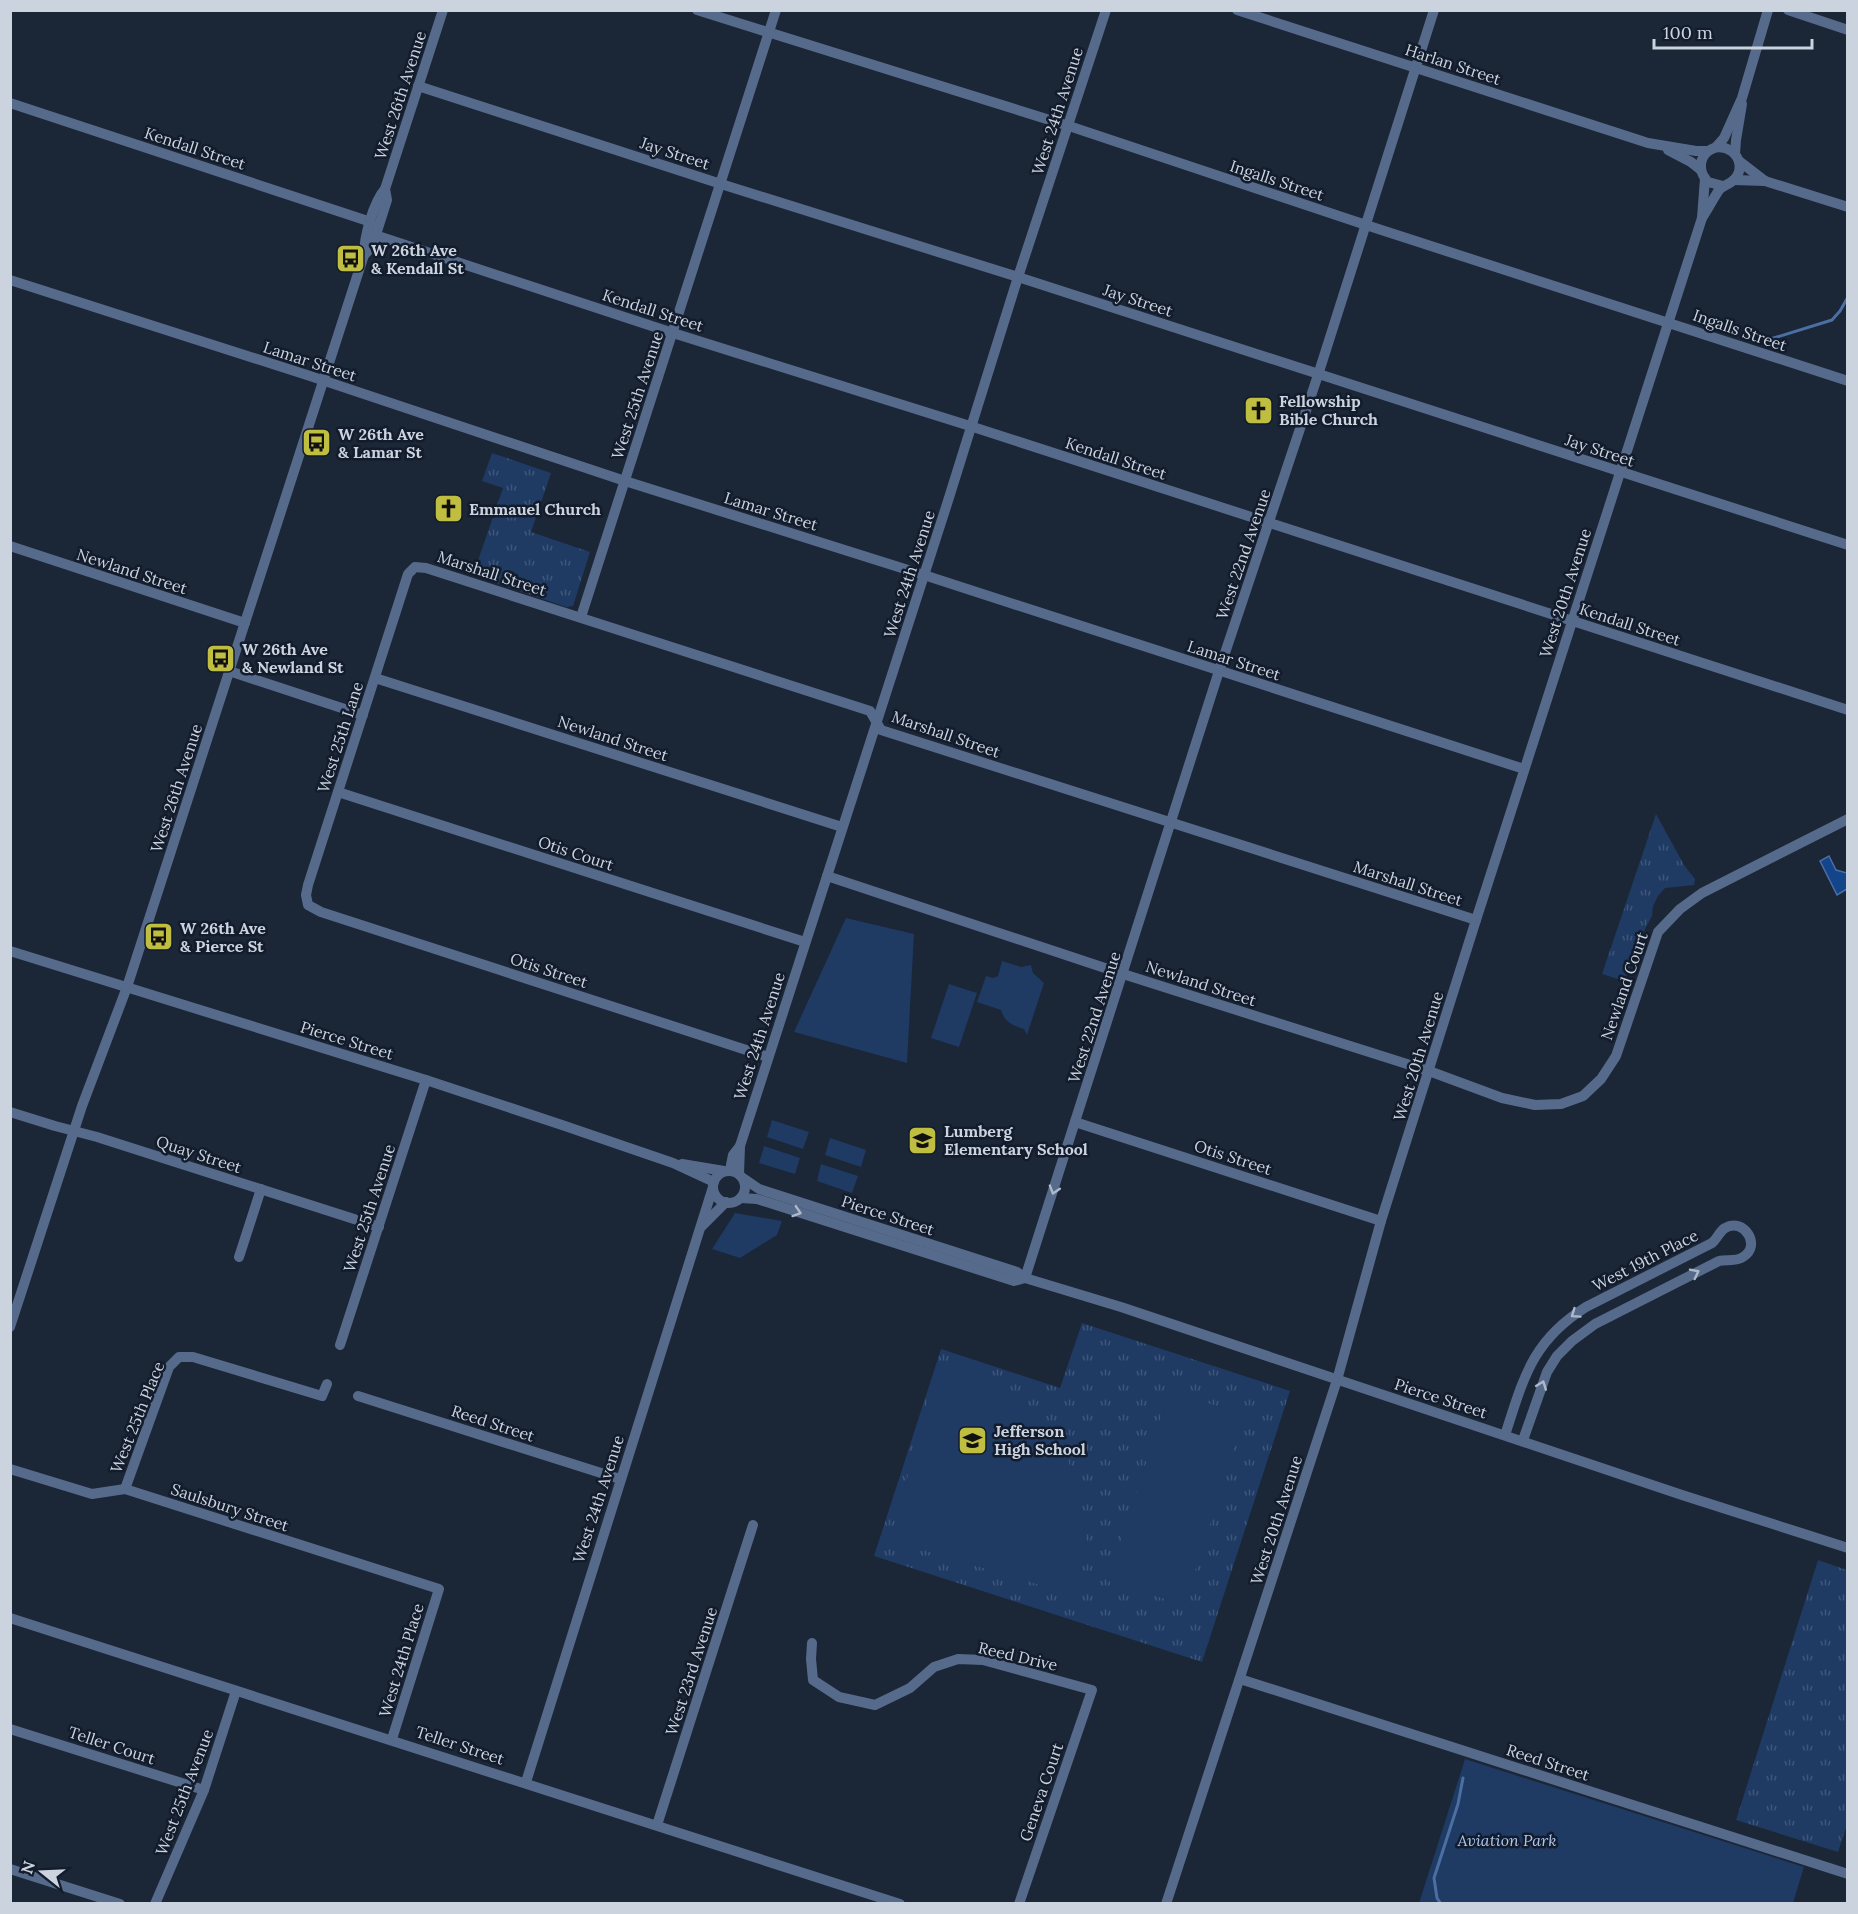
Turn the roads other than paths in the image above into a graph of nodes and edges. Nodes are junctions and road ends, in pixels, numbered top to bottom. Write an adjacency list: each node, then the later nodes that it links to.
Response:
1 (443, 10): 12 (street, West 26th Avenue)
2 (697, 10): 10 (street, Ingalls Street)
3 (776, 10): 10 (street, West 25th Avenue)
4 (1106, 10): 15 (street, West 24th Avenue)
5 (1238, 10): 11 (street, Harlan Street)
6 (1434, 10): 11 (street, West 22nd Avenue)
7 (1768, 10): 13 (street)
8 (1788, 10): 9 (street)
9 (1848, 30)
10 (769, 34): 15 (street, Ingalls Street); 22 (street, West 25th Avenue)
11 (1416, 68): 16 (street, Harlan Street); 28 (street, West 22nd Avenue)
12 (418, 86): 22 (street, Jay Street); 24 (street, West 26th Avenue)
13 (1742, 98): 17 (street); 18 (street)
14 (10, 103): 27 (street, Kendall Street)
15 (1069, 126): 28 (street, Ingalls Street); 31 (street, West 24th Avenue)
16 (1660, 146): 17 (street, Harlan Street); 19 (street, Harlan Street)
17 (1712, 149): 18 (street); 19 (street)
18 (1737, 157): 20 (street); 21 (street)
19 (1703, 174): 23 (street); 26 (street, West 20th Avenue)
20 (1734, 180): 21 (street); 23 (street)
21 (1765, 181): 25 (street)
22 (721, 184): 31 (street, Jay Street); 34 (street, West 25th Avenue)
23 (1723, 186): 26 (street, West 20th Avenue)
24 (385, 189): 27 (street, West 26th Avenue); 29 (street, West 26th Avenue)
25 (1848, 207)
26 (1702, 218): 33 (street, West 20th Avenue)
27 (370, 222): 30 (street, West 26th Avenue)
28 (1365, 225): 33 (street, Ingalls Street); 35 (street, West 22nd Avenue)
29 (375, 235): 30 (street, West 26th Avenue); 34 (street, Kendall Street)
30 (363, 255): 36 (street, West 26th Avenue)
31 (1018, 276): 35 (street, Jay Street); 38 (street, West 24th Avenue)
32 (10, 280): 36 (street, Lamar Street)
33 (1668, 322): 37 (street, Ingalls Street); 39 (street, West 20th Avenue)
34 (673, 333): 38 (street, Kendall Street); 40 (street, West 25th Avenue)
35 (1318, 375): 39 (street, Jay Street); 41 (street, West 22nd Avenue)
36 (323, 381): 40 (street, Lamar Street); 48 (street, West 26th Avenue)
37 (1848, 381)
38 (970, 426): 41 (street, Kendall Street); 45 (street, West 24th Avenue)
39 (1620, 472): 42 (street, Jay Street); 47 (street, West 20th Avenue)
40 (625, 481): 45 (street, Lamar Street); 46 (street, West 25th Avenue)
41 (1269, 523): 47 (street, Kendall Street); 50 (street, West 22nd Avenue)
42 (1848, 545)
43 (10, 546): 48 (street, Newland Street)
44 (415, 567): 46 (street, Marshall Street); 51 (street, West 25th Lane)
45 (924, 575): 50 (street, Lamar Street); 54 (street, West 24th Avenue)
46 (581, 617): 54 (street, Marshall Street)
47 (1572, 621): 52 (street, Kendall Street); 55 (street, West 20th Avenue)
48 (244, 623): 49 (street, West 26th Avenue)
49 (229, 671): 53 (street); 66 (street, West 26th Avenue)
50 (1219, 671): 55 (street, Lamar Street); 58 (street, West 22nd Avenue)
51 (375, 678): 53 (street, West 25th Lane); 59 (street, Newland Street)
52 (1848, 710)
53 (363, 715): 56 (street, West 25th Lane)
54 (877, 723): 58 (street, Marshall Street); 59 (street, West 24th Avenue)
55 (1524, 769): 62 (street, West 20th Avenue)
56 (338, 792): 61 (street, West 25th Lane); 63 (street, Otis Court)
57 (1847, 820): 68 (street, Newland Court)
58 (1171, 823): 62 (street, Marshall Street); 65 (street, West 22nd Avenue)
59 (842, 827): 60 (street, West 24th Avenue)
60 (827, 876): 63 (street, West 24th Avenue); 65 (street, Newland Street)
61 (321, 912): 67 (street, Otis Street)
62 (1476, 920): 68 (street, West 20th Avenue)
63 (805, 942): 67 (street, West 24th Avenue)
64 (10, 951): 66 (street, Pierce Street)
65 (1124, 974): 68 (street, Newland Street); 71 (street, West 22nd Avenue)
66 (127, 987): 69 (street, Pierce Street); 72 (street, West 26th Avenue)
67 (768, 1057): 74 (street, West 24th Avenue)
68 (1429, 1071): 79 (street, West 20th Avenue)
69 (426, 1080): 73 (street, Pierce Street); 81 (street, West 25th Avenue)
70 (10, 1112): 72 (street, Quay Street)
71 (1075, 1122): 79 (street, Otis Street); 83 (street, West 22nd Avenue, one-way to 83)
72 (74, 1131): 76 (street, Quay Street); 84 (street, West 26th Avenue)
73 (673, 1163): 74 (street, Pierce Street); 75 (street, Pierce Street)
74 (734, 1173): 75 (street); 77 (street); 83 (street, Pierce Street)
75 (713, 1185): 78 (street); 80 (street, West 24th Avenue)
76 (261, 1189): 81 (street, Quay Street); 82 (street)
77 (741, 1198): 78 (street); 83 (street, Pierce Street, one-way to 83)
78 (726, 1202): 80 (street, West 24th Avenue)
79 (1381, 1221): 86 (street, West 20th Avenue)
80 (702, 1226): 92 (street, West 24th Avenue)
81 (379, 1227): 85 (street, West 25th Avenue)
82 (239, 1257)
83 (1025, 1278): 86 (street, Pierce Street)
84 (10, 1327)
85 (340, 1345)
86 (1337, 1380): 89 (street, Pierce Street); 99 (street, West 20th Avenue)
87 (327, 1384): 93 (street, West 25th Place)
88 (357, 1396): 92 (street, Reed Street)
89 (1505, 1435): 90 (street, Pierce Street); 90 (street, West 19th Place, one-way to 89)
90 (1523, 1440): 95 (street, Pierce Street)
91 (10, 1469): 93 (street, Saulsbury Street)
92 (620, 1479): 104 (street, West 24th Avenue)
93 (125, 1489): 96 (street, Saulsbury Street)
94 (753, 1525): 106 (street, West 23rd Avenue)
95 (1848, 1548)
96 (439, 1589): 103 (street, West 24th Place)
97 (10, 1618): 101 (street, Teller Street)
98 (812, 1643): 100 (street, Reed Drive)
99 (1240, 1679): 108 (street, Reed Street); 113 (street, West 20th Avenue)
100 (1092, 1690): 112 (street, Geneva Court)
101 (237, 1691): 103 (street, Teller Street); 105 (street, West 25th Avenue)
102 (10, 1729): 105 (street, Teller Court)
103 (392, 1739): 104 (street, Teller Street)
104 (526, 1782): 106 (street, Teller Street)
105 (204, 1790): 110 (street, West 25th Avenue)
106 (657, 1825): 111 (street, Teller Street)
107 (10, 1869): 109 (street)
108 (1847, 1872)
109 (120, 1904)
110 (155, 1904)
111 (900, 1904)
112 (1019, 1904)
113 (1166, 1904)

